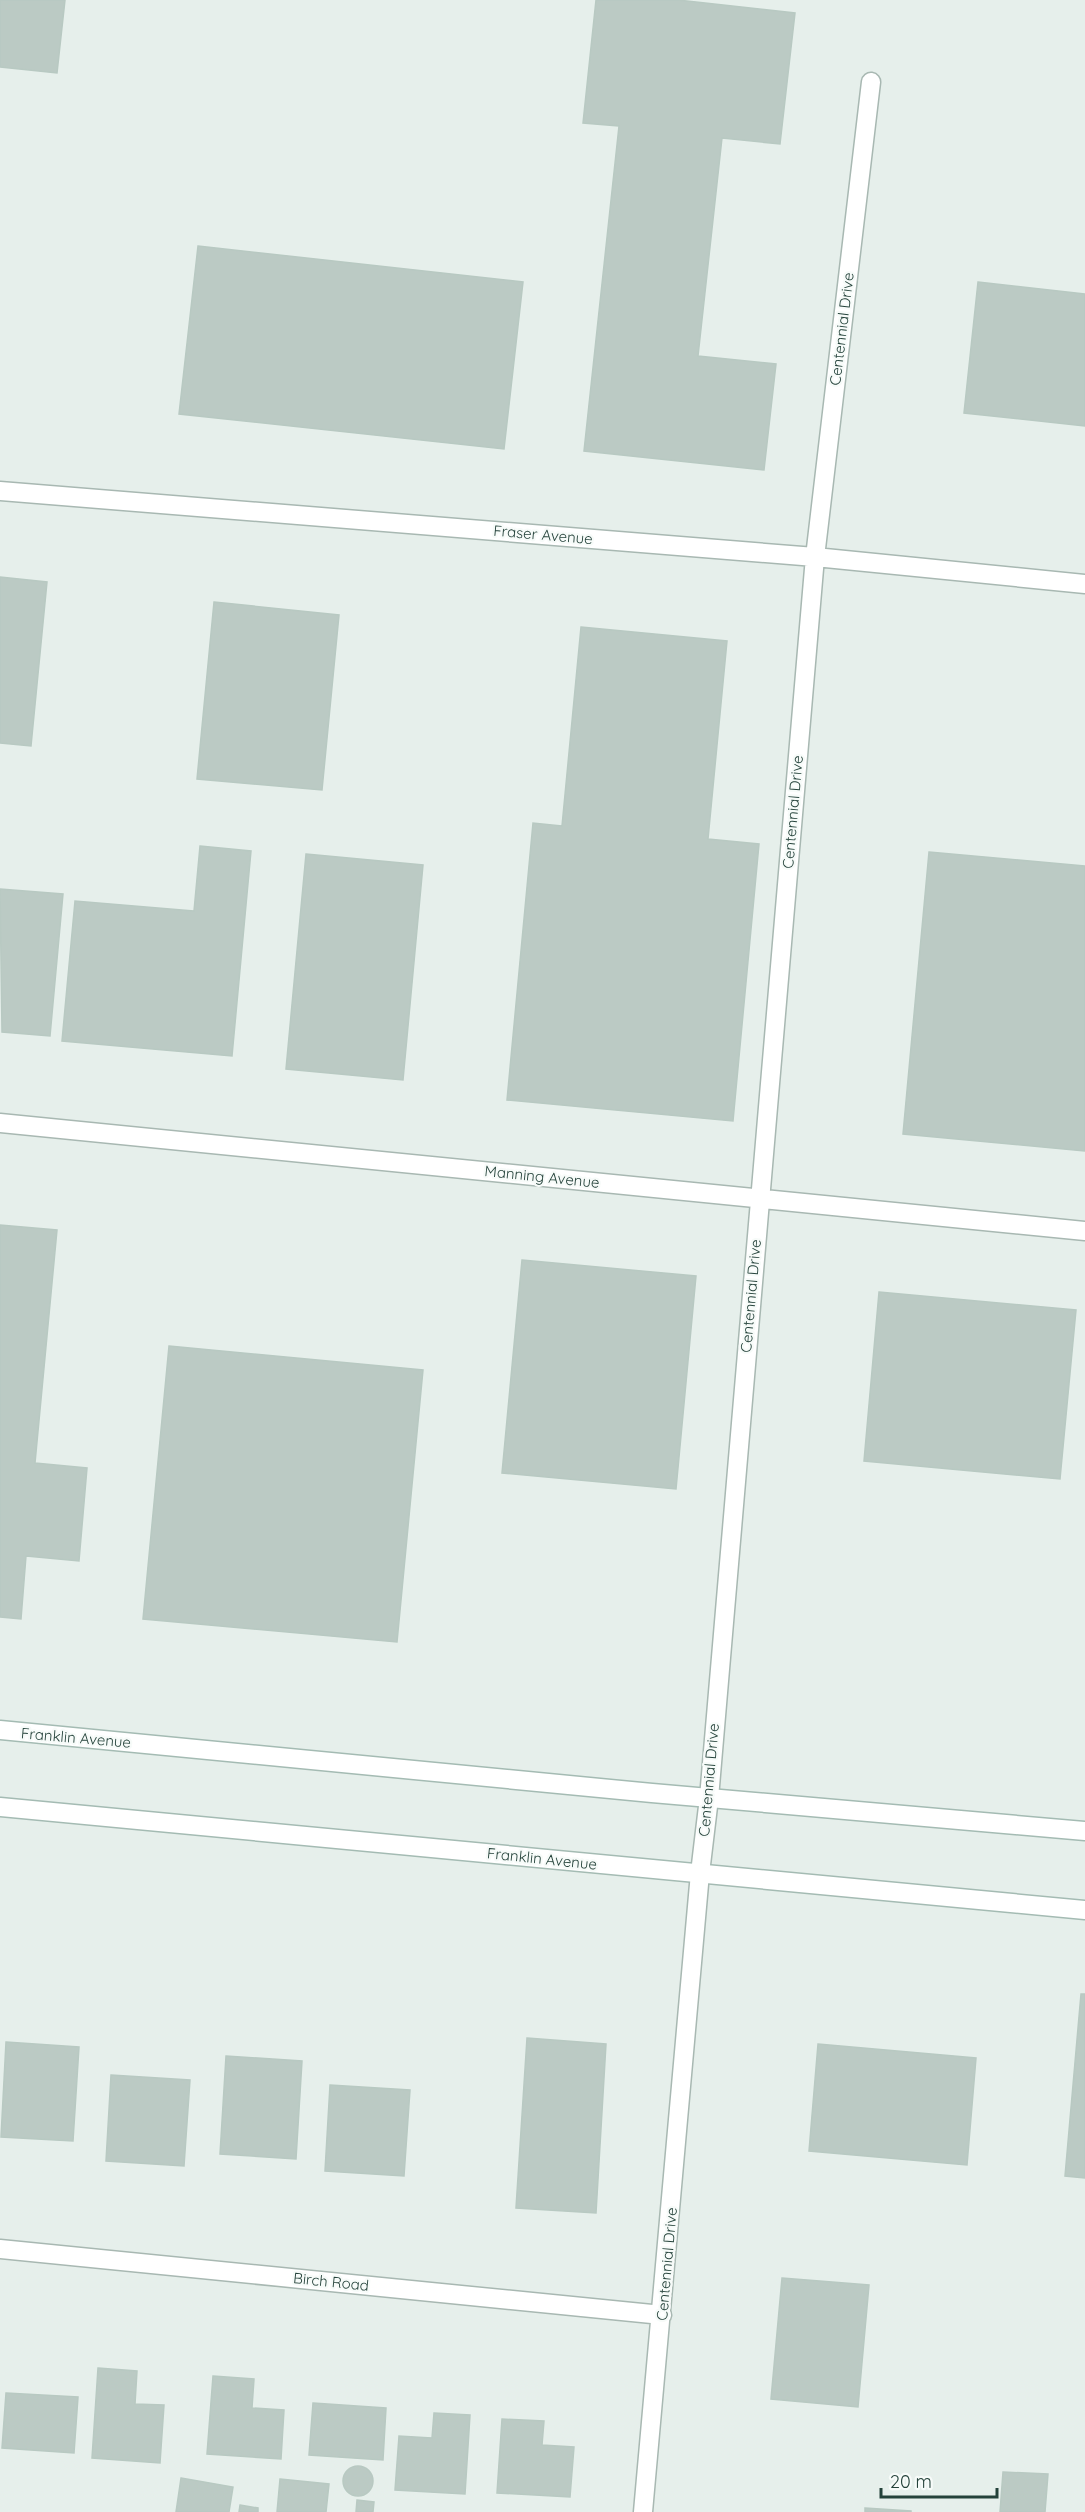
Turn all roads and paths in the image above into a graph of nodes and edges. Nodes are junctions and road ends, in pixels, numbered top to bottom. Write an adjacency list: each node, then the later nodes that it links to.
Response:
1 (871, 82): 3 (street, Centennial Drive)
2 (0, 491): 3 (street, Fraser Avenue)
3 (815, 557): 4 (street, Fraser Avenue); 6 (street, Centennial Drive)
4 (1085, 584)
5 (0, 1123): 6 (street, Manning Avenue)
6 (759, 1198): 7 (street, Manning Avenue); 9 (street, Centennial Drive)
7 (1085, 1231)
8 (0, 1730): 9 (street, Franklin Avenue)
9 (709, 1798): 11 (street, Franklin Avenue); 12 (street, Centennial Drive)
10 (0, 1807): 12 (street, Franklin Avenue)
11 (1085, 1831)
12 (700, 1874): 13 (street, Franklin Avenue); 15 (street, Centennial Drive)
13 (1085, 1910)
14 (0, 2249): 15 (street, Birch Road)
15 (662, 2315): 16 (street, Centennial Drive)
16 (644, 2512)

